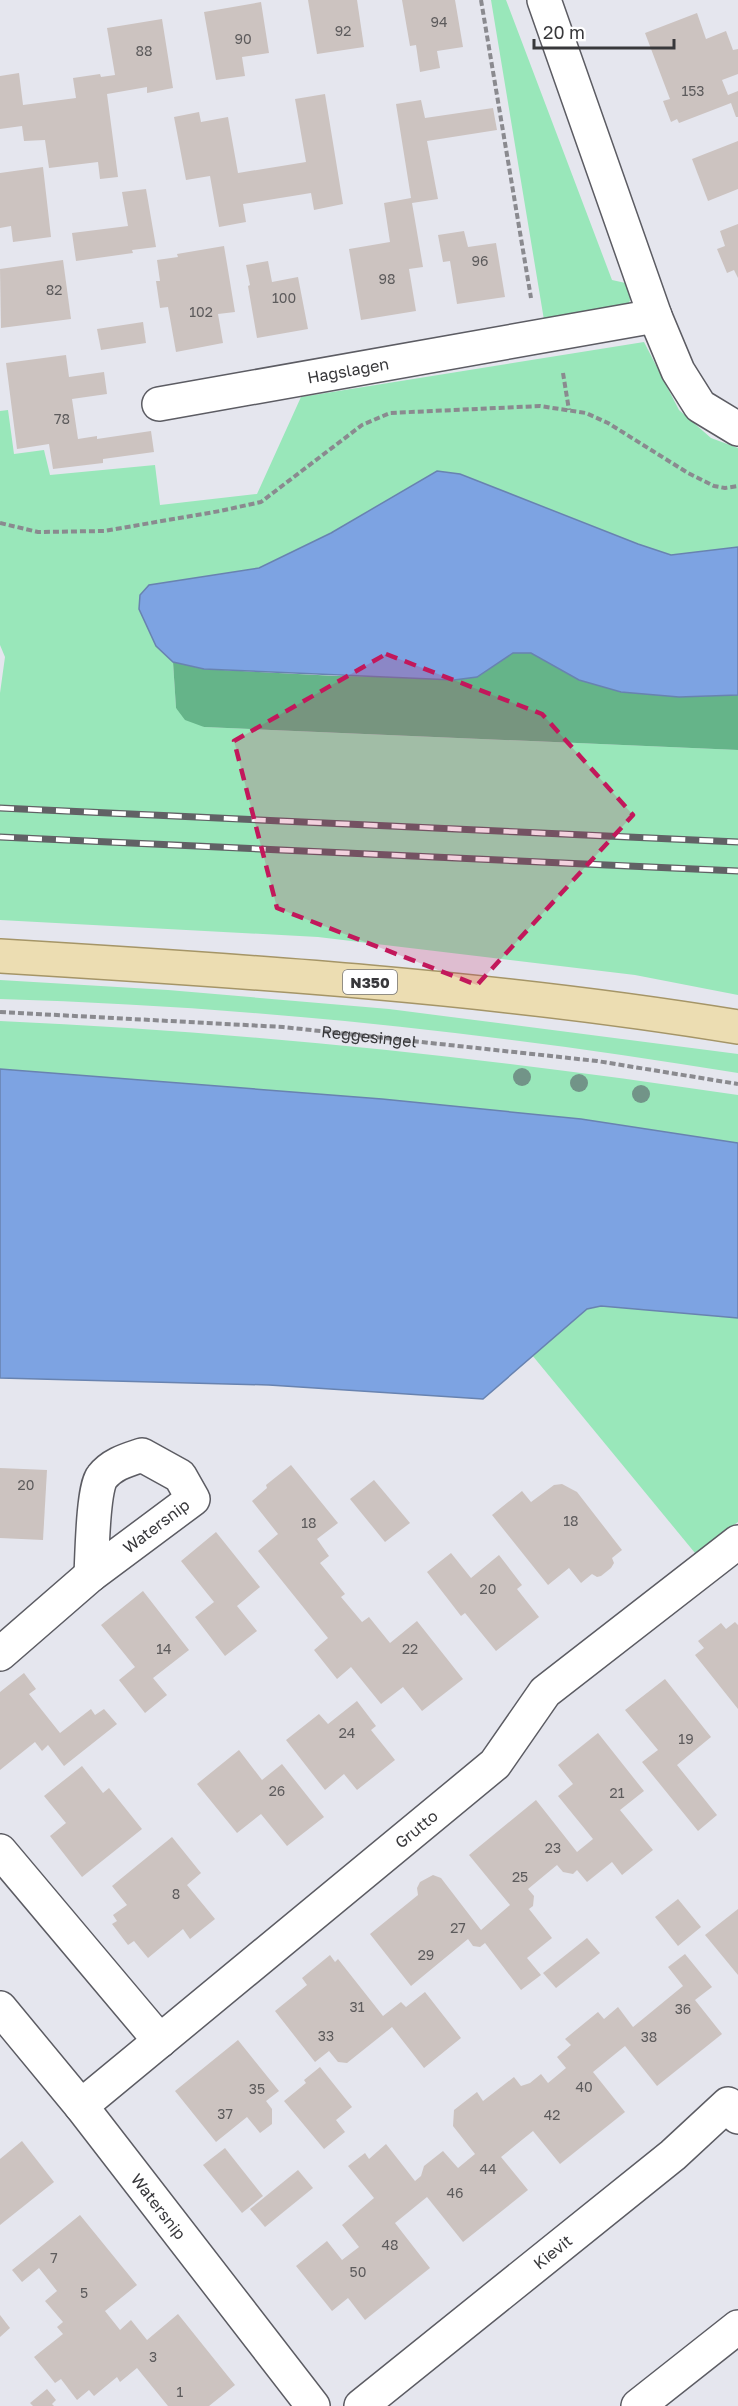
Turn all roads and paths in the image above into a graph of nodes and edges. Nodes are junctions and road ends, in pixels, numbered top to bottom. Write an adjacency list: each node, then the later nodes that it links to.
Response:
1 (482, 0): 4 (path)
2 (544, 0): 3 (street)
3 (655, 316): 4 (street, Hagslagen); 6 (street)
4 (537, 337): 5 (street, Hagslagen)
5 (159, 404)
6 (738, 429)
7 (738, 486): 8 (path)
8 (0, 523)
9 (0, 956): 11 (main road, N350)
10 (0, 1012): 12 (path, Reggesingel)
11 (738, 1027)
12 (738, 1084)
13 (738, 1542): 18 (street, Grutto)
14 (91, 1575): 15 (street)
15 (0, 1654)
16 (0, 1851): 18 (street)
17 (0, 2008): 20 (street, Watersnip)
18 (160, 2041): 20 (street, Grutto)
19 (735, 2102): 23 (street, Kievit)
20 (81, 2106): 22 (street, Watersnip)
21 (738, 2327): 24 (street)
22 (313, 2406)
23 (361, 2406)
24 (638, 2406)

